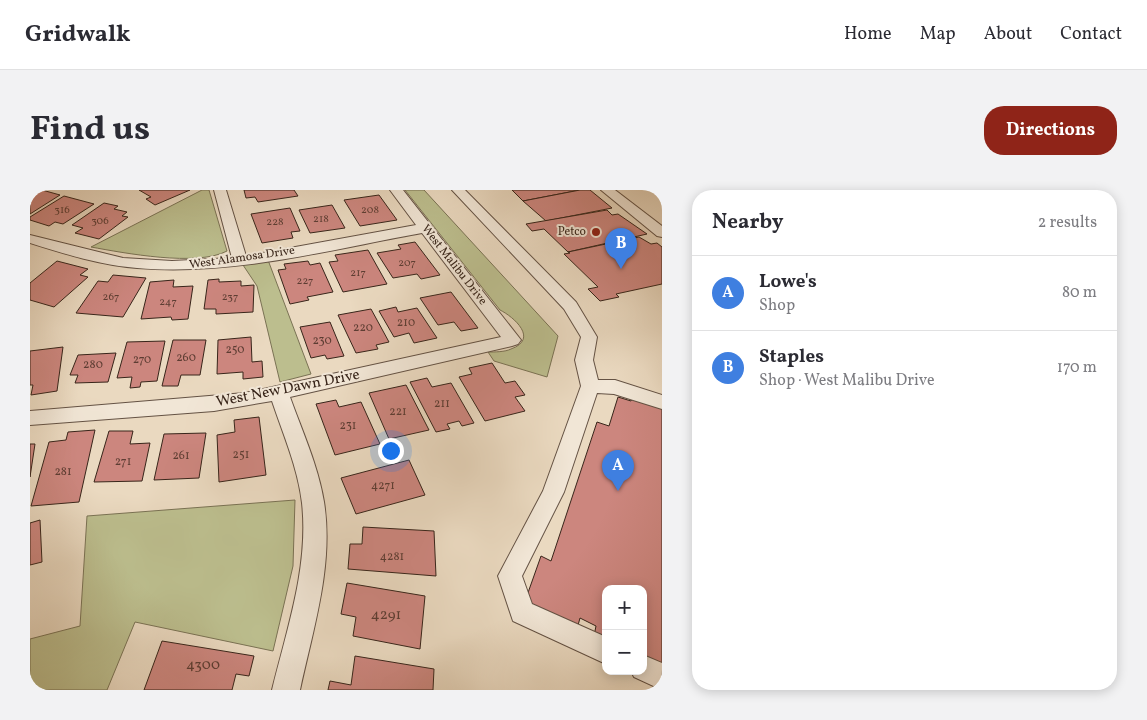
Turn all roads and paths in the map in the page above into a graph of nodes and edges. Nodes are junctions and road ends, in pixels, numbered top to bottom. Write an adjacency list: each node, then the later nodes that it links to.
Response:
1 (220, 190): 8 (street)
2 (396, 190): 5 (street, West Malibu Drive)
3 (458, 190): 10 (street)
4 (607, 190): 6 (street)
5 (425, 228): 8 (street, West Alamosa Drive); 9 (street, West Malibu Drive)
6 (662, 233)
7 (30, 239): 8 (street, West Alamosa Drive)
8 (240, 261)
9 (512, 340): 11 (street, West New Dawn Drive)
10 (590, 386): 12 (street); 14 (street)
11 (279, 393): 13 (street, West New Dawn Drive); 17 (street)
12 (662, 402)
13 (30, 418)
14 (602, 649)
15 (647, 670): 16 (street)
16 (662, 677)
17 (286, 690)

